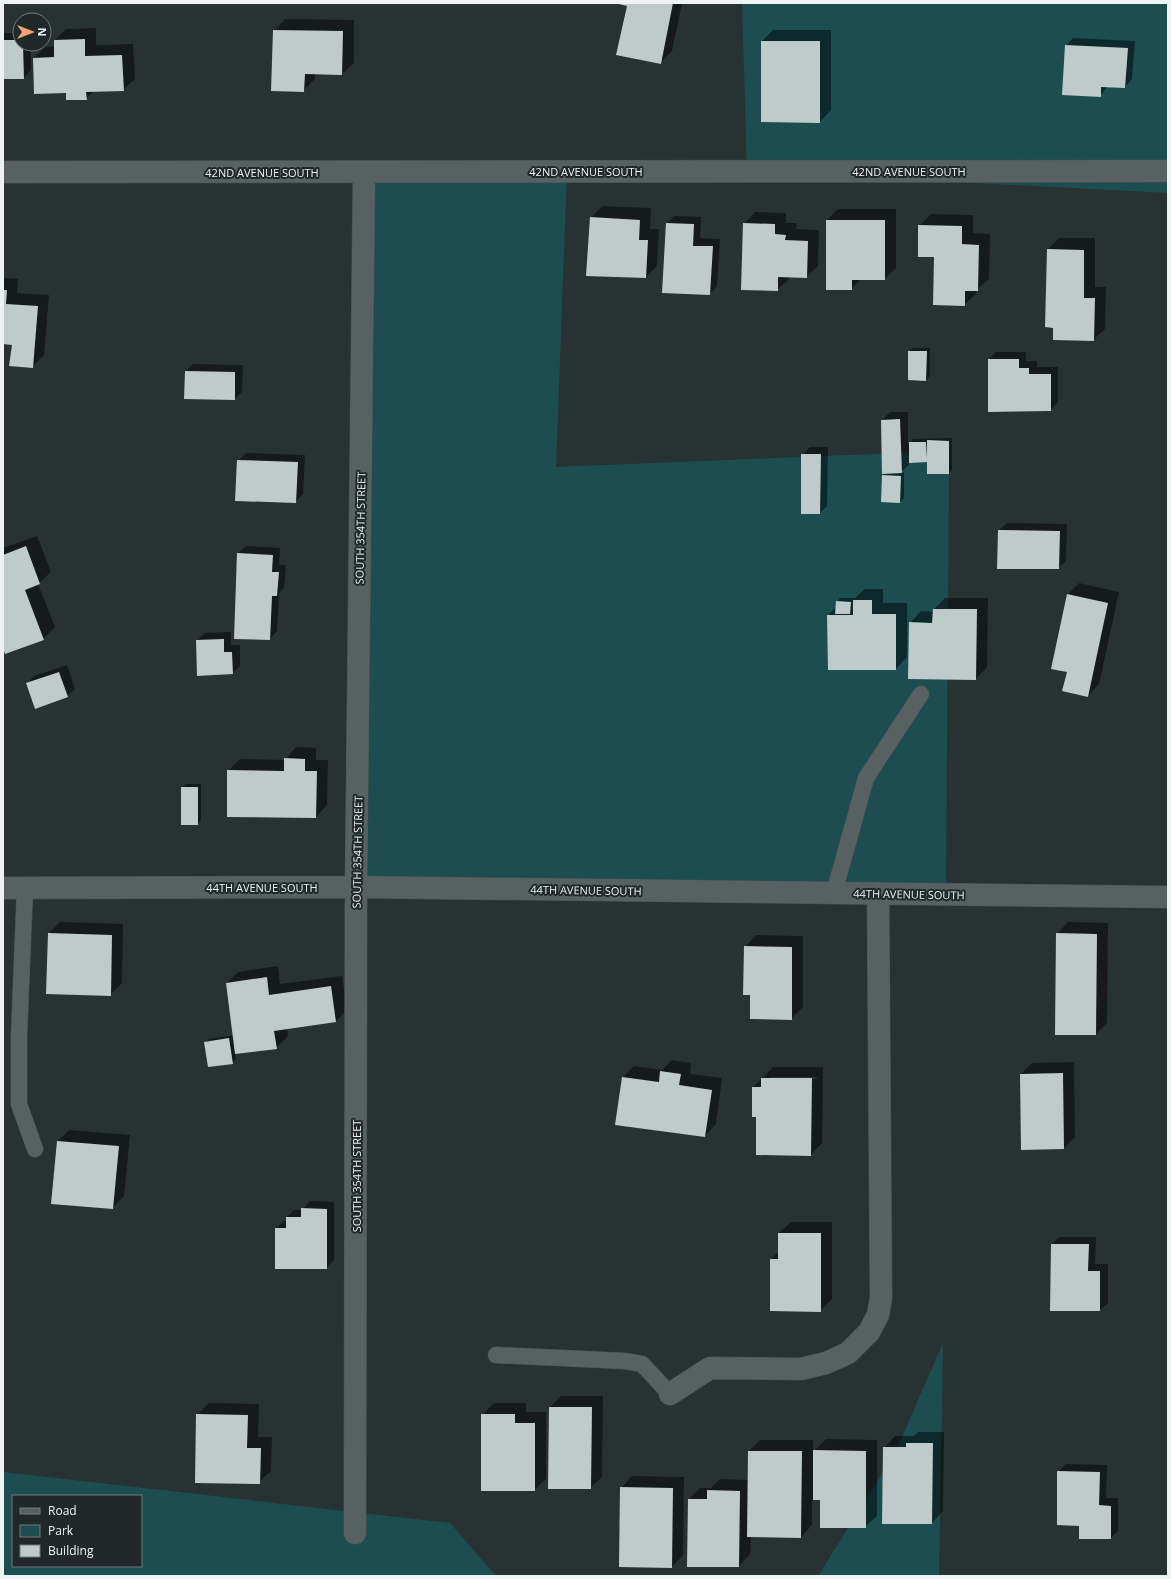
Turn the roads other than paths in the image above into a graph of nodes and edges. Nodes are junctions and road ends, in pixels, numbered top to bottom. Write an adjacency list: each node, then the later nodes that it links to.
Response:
1 (1168, 171): 3 (street, 42ND AVENUE SOUTH)
2 (3, 172): 3 (street, 42ND AVENUE SOUTH)
3 (364, 172): 5 (street, SOUTH 354TH STREET)
4 (921, 694): 8 (lane)
5 (356, 887): 7 (street, 44TH AVENUE SOUTH); 8 (street, 44TH AVENUE SOUTH); 14 (street, SOUTH 354TH STREET)
6 (3, 888): 7 (street, 44TH AVENUE SOUTH)
7 (25, 888): 11 (lane)
8 (834, 893): 9 (street, 44TH AVENUE SOUTH)
9 (878, 893): 10 (street, 44TH AVENUE SOUTH); 13 (street)
10 (1168, 897)
11 (35, 1149)
12 (496, 1355): 13 (lane)
13 (670, 1394)
14 (355, 1533)

